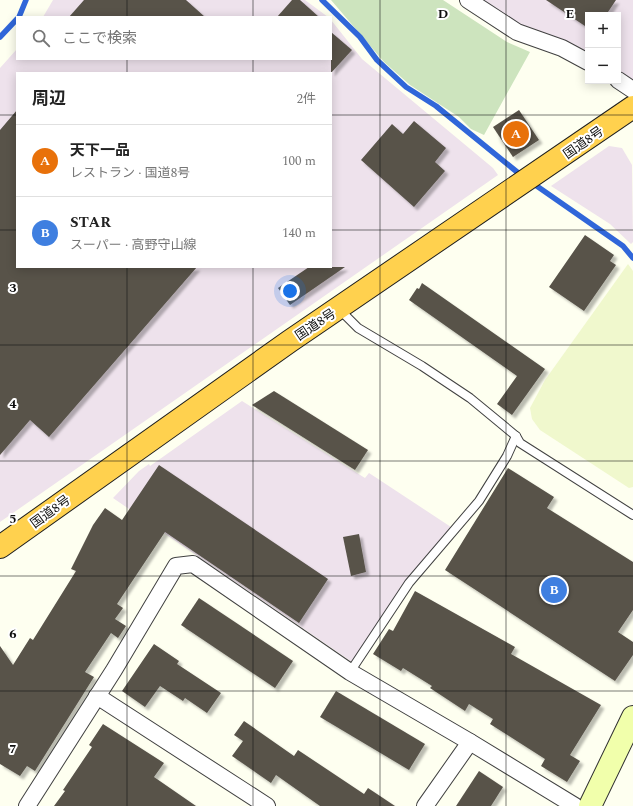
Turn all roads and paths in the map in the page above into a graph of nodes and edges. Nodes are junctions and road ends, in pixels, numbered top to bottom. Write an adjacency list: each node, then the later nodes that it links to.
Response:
1 (468, 0): 2 (street)
2 (585, 60)
3 (621, 82): 4 (street)
4 (633, 90)
5 (633, 107): 6 (highway, 国道8号)
6 (339, 308): 7 (lane); 9 (highway, 国道8号)
7 (516, 436): 8 (lane); 10 (lane)
8 (633, 515)
9 (0, 547)
10 (350, 672): 11 (street); 13 (street)
11 (97, 696): 14 (street); 15 (street)
12 (633, 717): 18 (main road)
13 (470, 742): 16 (street); 17 (street)
14 (27, 806)
15 (267, 806)
16 (425, 806)
17 (575, 806)
18 (590, 806)

